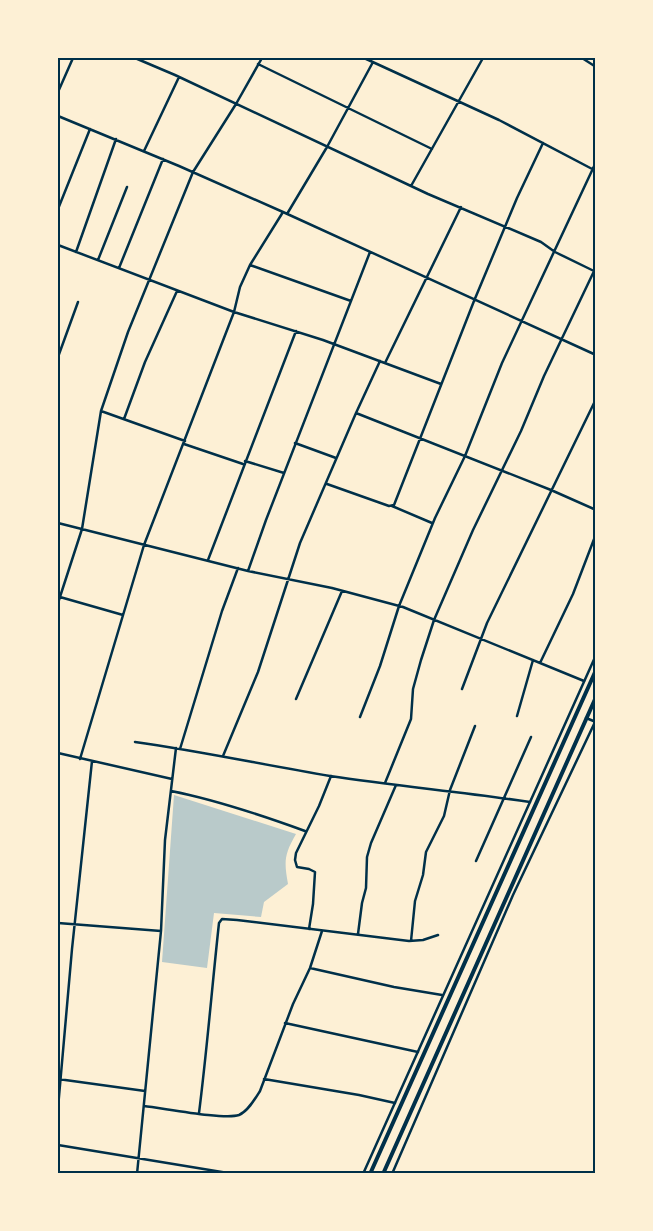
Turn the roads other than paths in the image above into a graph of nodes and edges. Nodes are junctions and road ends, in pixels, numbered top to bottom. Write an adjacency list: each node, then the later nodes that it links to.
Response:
1 (74, 58): 11 (street)
2 (135, 58): 10 (street)
3 (262, 58): 8 (street)
4 (364, 58): 7 (street)
5 (483, 58): 12 (street)
6 (582, 58): 9 (street)
7 (373, 62): 12 (street); 14 (street)
8 (258, 64): 13 (street); 14 (street)
9 (596, 67)
10 (180, 77): 13 (street); 21 (street)
11 (58, 92)
12 (459, 102): 18 (street); 20 (street)
13 (236, 104): 19 (street); 25 (street)
14 (348, 108): 19 (street); 20 (street)
15 (58, 116): 16 (street)
16 (90, 129): 17 (street); 29 (street)
17 (116, 139): 21 (street); 34 (street)
18 (543, 143): 24 (street); 32 (street)
19 (327, 147): 26 (street); 31 (street)
20 (432, 149): 26 (street)
21 (144, 151): 22 (street)
22 (163, 159): 25 (street); 40 (street)
23 (596, 162): 24 (street)
24 (594, 170): 36 (street)
25 (193, 172): 30 (street); 43 (street)
26 (411, 186): 28 (street)
27 (127, 187): 37 (street)
28 (461, 207): 32 (street); 42 (street)
29 (58, 209)
30 (283, 212): 31 (street); 38 (street)
31 (287, 214): 35 (street)
32 (505, 226): 36 (street); 45 (street)
33 (58, 245): 34 (street)
34 (76, 252): 37 (street)
35 (370, 252): 42 (street); 46 (street)
36 (555, 252): 41 (street); 49 (street)
37 (98, 260): 40 (street)
38 (250, 265): 46 (street); 48 (street)
39 (596, 267): 41 (street)
40 (119, 268): 43 (street)
41 (595, 272): 51 (street)
42 (427, 279): 45 (street); 56 (street)
43 (149, 280): 44 (street); 59 (street)
44 (177, 291): 48 (street); 61 (street)
45 (474, 300): 49 (street); 57 (street)
46 (351, 301): 52 (street)
47 (78, 302): 54 (street)
48 (234, 312): 50 (street); 63 (street)
49 (522, 320): 51 (street); 65 (street)
50 (296, 331): 52 (street); 67 (street)
51 (561, 340): 53 (street); 68 (street)
52 (335, 344): 55 (street); 64 (street)
53 (596, 355)
54 (58, 357)
55 (380, 361): 56 (street); 60 (street)
56 (385, 363): 57 (street)
57 (441, 384): 62 (street)
58 (596, 399): 71 (street)
59 (101, 411): 61 (street); 76 (street)
60 (356, 414): 62 (street); 66 (street)
61 (124, 419): 63 (street)
62 (421, 438): 65 (street); 72 (street)
63 (184, 443): 67 (street); 78 (street)
64 (295, 443): 66 (street); 69 (street)
65 (465, 456): 68 (street); 75 (street)
66 (337, 458): 70 (street)
67 (244, 463): 69 (street); 79 (street)
68 (500, 471): 71 (street); 88 (street)
69 (284, 473): 81 (street)
70 (327, 484): 72 (street); 82 (street)
71 (551, 490): 73 (street); 89 (street)
72 (392, 506): 75 (street)
73 (596, 510)
74 (58, 522): 76 (street)
75 (433, 523): 86 (street)
76 (82, 529): 78 (street); 84 (street)
77 (596, 534): 92 (street)
78 (144, 545): 79 (street); 87 (street)
79 (208, 560): 80 (street)
80 (238, 568): 81 (street); 105 (street)
81 (248, 571): 82 (street)
82 (288, 580): 83 (street); 107 (street)
83 (342, 591): 86 (street); 97 (street)
84 (60, 596): 85 (street); 87 (street)
85 (58, 603)
86 (399, 606): 88 (street); 98 (street)
87 (123, 615): 108 (street)
88 (434, 620): 89 (street); 112 (street)
89 (480, 638): 91 (street); 95 (street)
90 (596, 655): 94 (street)
91 (533, 660): 92 (street); 99 (street)
92 (540, 663): 94 (street)
93 (596, 670): 144 (highway)
94 (584, 681): 117 (street)
95 (462, 689)
96 (596, 697): 100 (highway)
97 (296, 699)
98 (360, 716)
99 (517, 716)
100 (586, 718): 101 (street); 145 (highway)
101 (595, 722): 146 (street)
102 (475, 726): 114 (street)
103 (532, 736): 116 (street)
104 (135, 742): 105 (street)
105 (178, 748): 107 (street); 111 (street)
106 (58, 753): 108 (street)
107 (223, 756): 110 (street)
108 (80, 759): 109 (street)
109 (92, 761): 111 (street); 121 (street)
110 (331, 776): 112 (street); 118 (street)
111 (172, 779): 115 (street)
112 (385, 783): 113 (street)
113 (397, 785): 114 (street); 125 (street)
114 (450, 790): 116 (street); 127 (street)
115 (170, 791): 118 (street); 123 (street)
116 (505, 798): 117 (street); 119 (street)
117 (530, 802): 129 (street)
118 (306, 831): 122 (street)
119 (476, 861)
120 (58, 924): 121 (street)
121 (75, 925): 123 (street); 133 (street)
122 (309, 929): 124 (street); 138 (street)
123 (161, 931): 134 (street)
124 (322, 931): 125 (street); 128 (street)
125 (358, 934): 127 (street)
126 (438, 935): 127 (street)
127 (411, 941)
128 (310, 968): 129 (street); 130 (street)
129 (442, 995): 131 (street)
130 (285, 1023): 131 (street); 132 (street)
131 (418, 1052): 135 (street)
132 (264, 1079): 135 (street); 138 (street)
133 (59, 1080): 134 (street); 137 (street)
134 (146, 1091): 136 (street)
135 (395, 1103): 143 (street)
136 (144, 1106): 138 (street); 140 (street)
137 (58, 1108)
138 (199, 1113)
139 (58, 1145): 140 (street)
140 (140, 1158): 141 (street); 142 (street)
141 (137, 1174)
142 (234, 1174)
143 (363, 1174)
144 (370, 1174)
145 (383, 1174)
146 (392, 1174)

